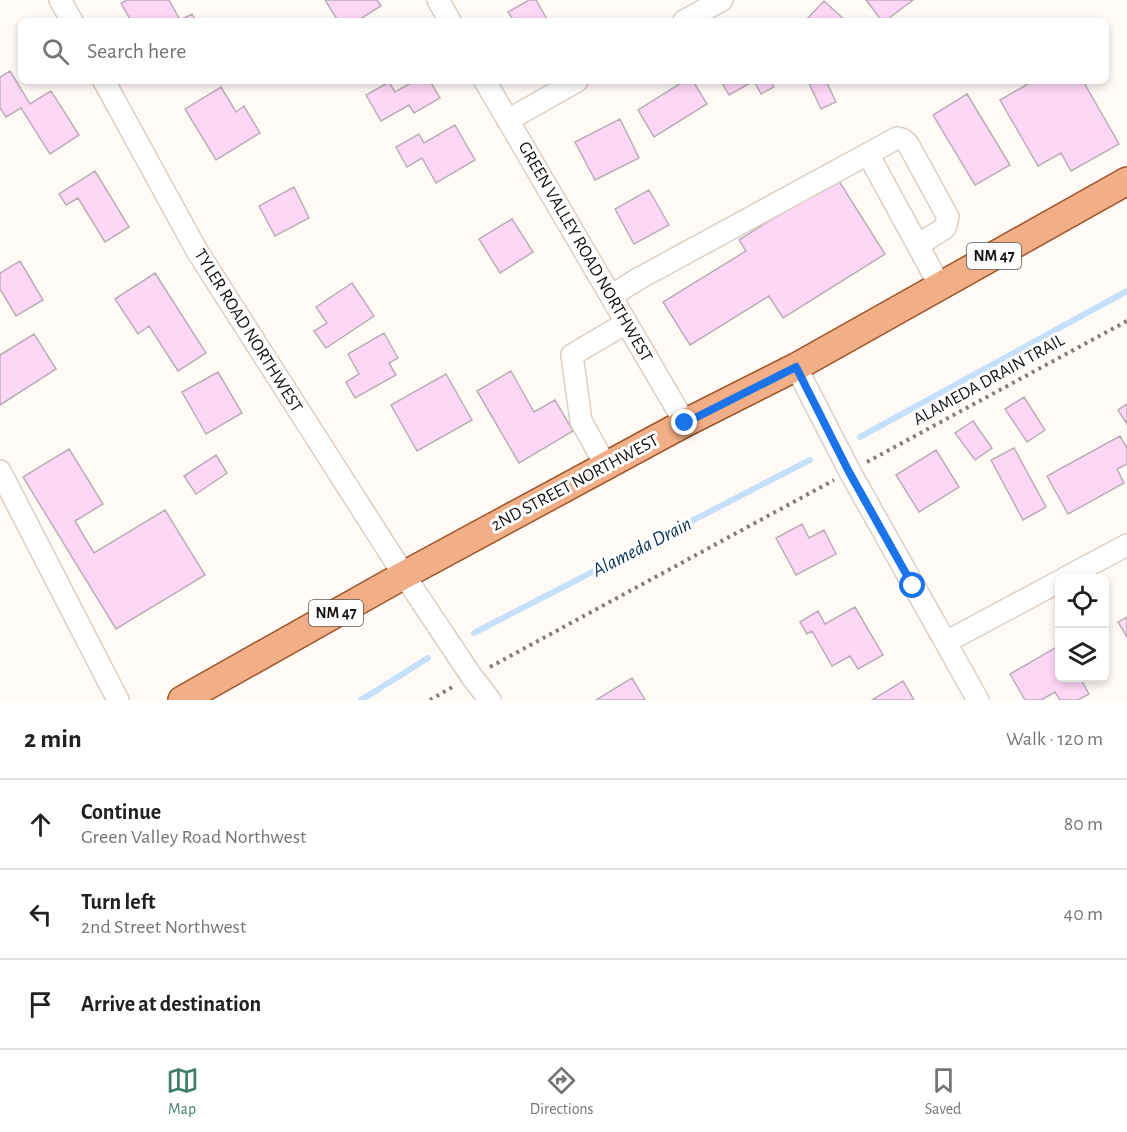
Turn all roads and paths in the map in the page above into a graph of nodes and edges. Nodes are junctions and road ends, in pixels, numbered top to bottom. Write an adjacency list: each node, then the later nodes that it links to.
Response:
1 (60, 0): 4 (street)
2 (438, 0): 5 (street)
3 (722, 0): 6 (street)
4 (70, 18)
5 (448, 18)
6 (689, 18)
7 (106, 84): 26 (street, TYLER ROAD NORTHWEST)
8 (487, 84): 10 (street, GREEN VALLEY ROAD NORTHWEST)
9 (572, 84): 10 (street)
10 (508, 120): 15 (street, GREEN VALLEY ROAD NORTHWEST)
11 (868, 154): 13 (street); 13 (street); 15 (street)
12 (1127, 182): 14 (main road, 2ND STREET NORTHWEST / NM 47)
13 (918, 245): 14 (street)
14 (940, 286): 18 (main road, 2ND STREET NORTHWEST / NM 47)
15 (611, 296): 17 (street, GREEN VALLEY ROAD NORTHWEST)
16 (1127, 321): 20 (path, ALAMEDA DRAIN TRAIL)
17 (626, 323): 19 (street, GREEN VALLEY ROAD NORTHWEST); 21 (street)
18 (796, 367): 19 (main road, 2ND STREET NORTHWEST / NM 47); 28 (street)
19 (685, 423): 21 (main road, 2ND STREET NORTHWEST / NM 47)
20 (865, 464)
21 (606, 466): 26 (main road, 2ND STREET NORTHWEST / NM 47)
22 (0, 471): 30 (street)
23 (833, 480): 29 (path)
24 (1127, 545): 25 (street)
25 (1074, 574)
26 (404, 575): 29 (street, TYLER ROAD NORTHWEST); 31 (main road, 2ND STREET NORTHWEST / NM 47)
27 (1055, 583): 28 (street)
28 (946, 642): 34 (street)
29 (472, 677): 32 (path); 33 (street, TYLER ROAD NORTHWEST)
30 (118, 700)
31 (182, 700)
32 (429, 700)
33 (490, 700)
34 (978, 700)

